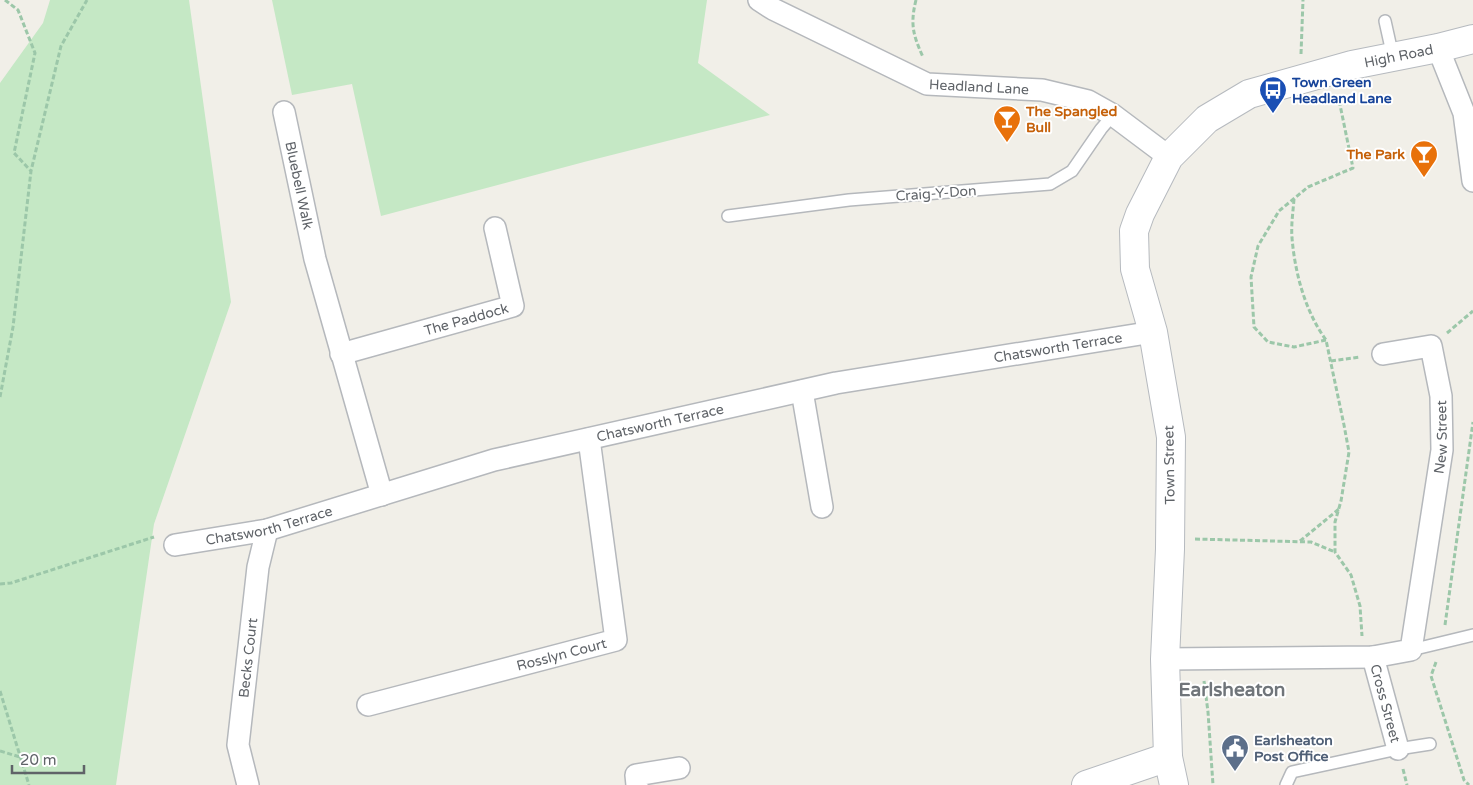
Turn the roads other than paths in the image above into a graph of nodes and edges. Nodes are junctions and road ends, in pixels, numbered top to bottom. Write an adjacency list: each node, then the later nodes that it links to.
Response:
1 (758, 0): 7 (street, Headland Lane)
2 (1385, 21): 5 (lane)
3 (1473, 39): 4 (street, High Road)
4 (1438, 48): 5 (street, High Road); 9 (street)
5 (1393, 57): 8 (street, High Road)
6 (284, 112): 13 (street, Bluebell Walk)
7 (1113, 115): 8 (street, Headland Lane); 10 (lane, Craig-Y-Don)
8 (1169, 157): 12 (street, Town Street)
9 (1473, 181)
10 (728, 216)
11 (494, 228): 13 (street, The Paddock)
12 (1153, 332): 15 (street, Chatsworth Terrace); 24 (street, Town Street)
13 (341, 354): 17 (street)
14 (1383, 354): 22 (street, New Street)
15 (802, 391): 16 (street, Chatsworth Terrace); 18 (street)
16 (589, 439): 17 (street, Chatsworth Terrace); 25 (street, Rosslyn Court)
17 (382, 495): 19 (street, Chatsworth Terrace)
18 (822, 506)
19 (267, 530): 20 (street, Chatsworth Terrace); 30 (street, Becks Court)
20 (175, 545)
21 (1473, 635): 22 (lane)
22 (1411, 650): 23 (street)
23 (1373, 657): 24 (street); 27 (street, Cross Street)
24 (1165, 659): 28 (street, Town Street)
25 (368, 705)
26 (1430, 744): 27 (lane)
27 (1398, 749): 34 (lane)
28 (1168, 757): 32 (street); 33 (street, Town Street)
29 (679, 768): 31 (street)
30 (248, 785)
31 (637, 785)
32 (1086, 785)
33 (1174, 785)
34 (1286, 785)

